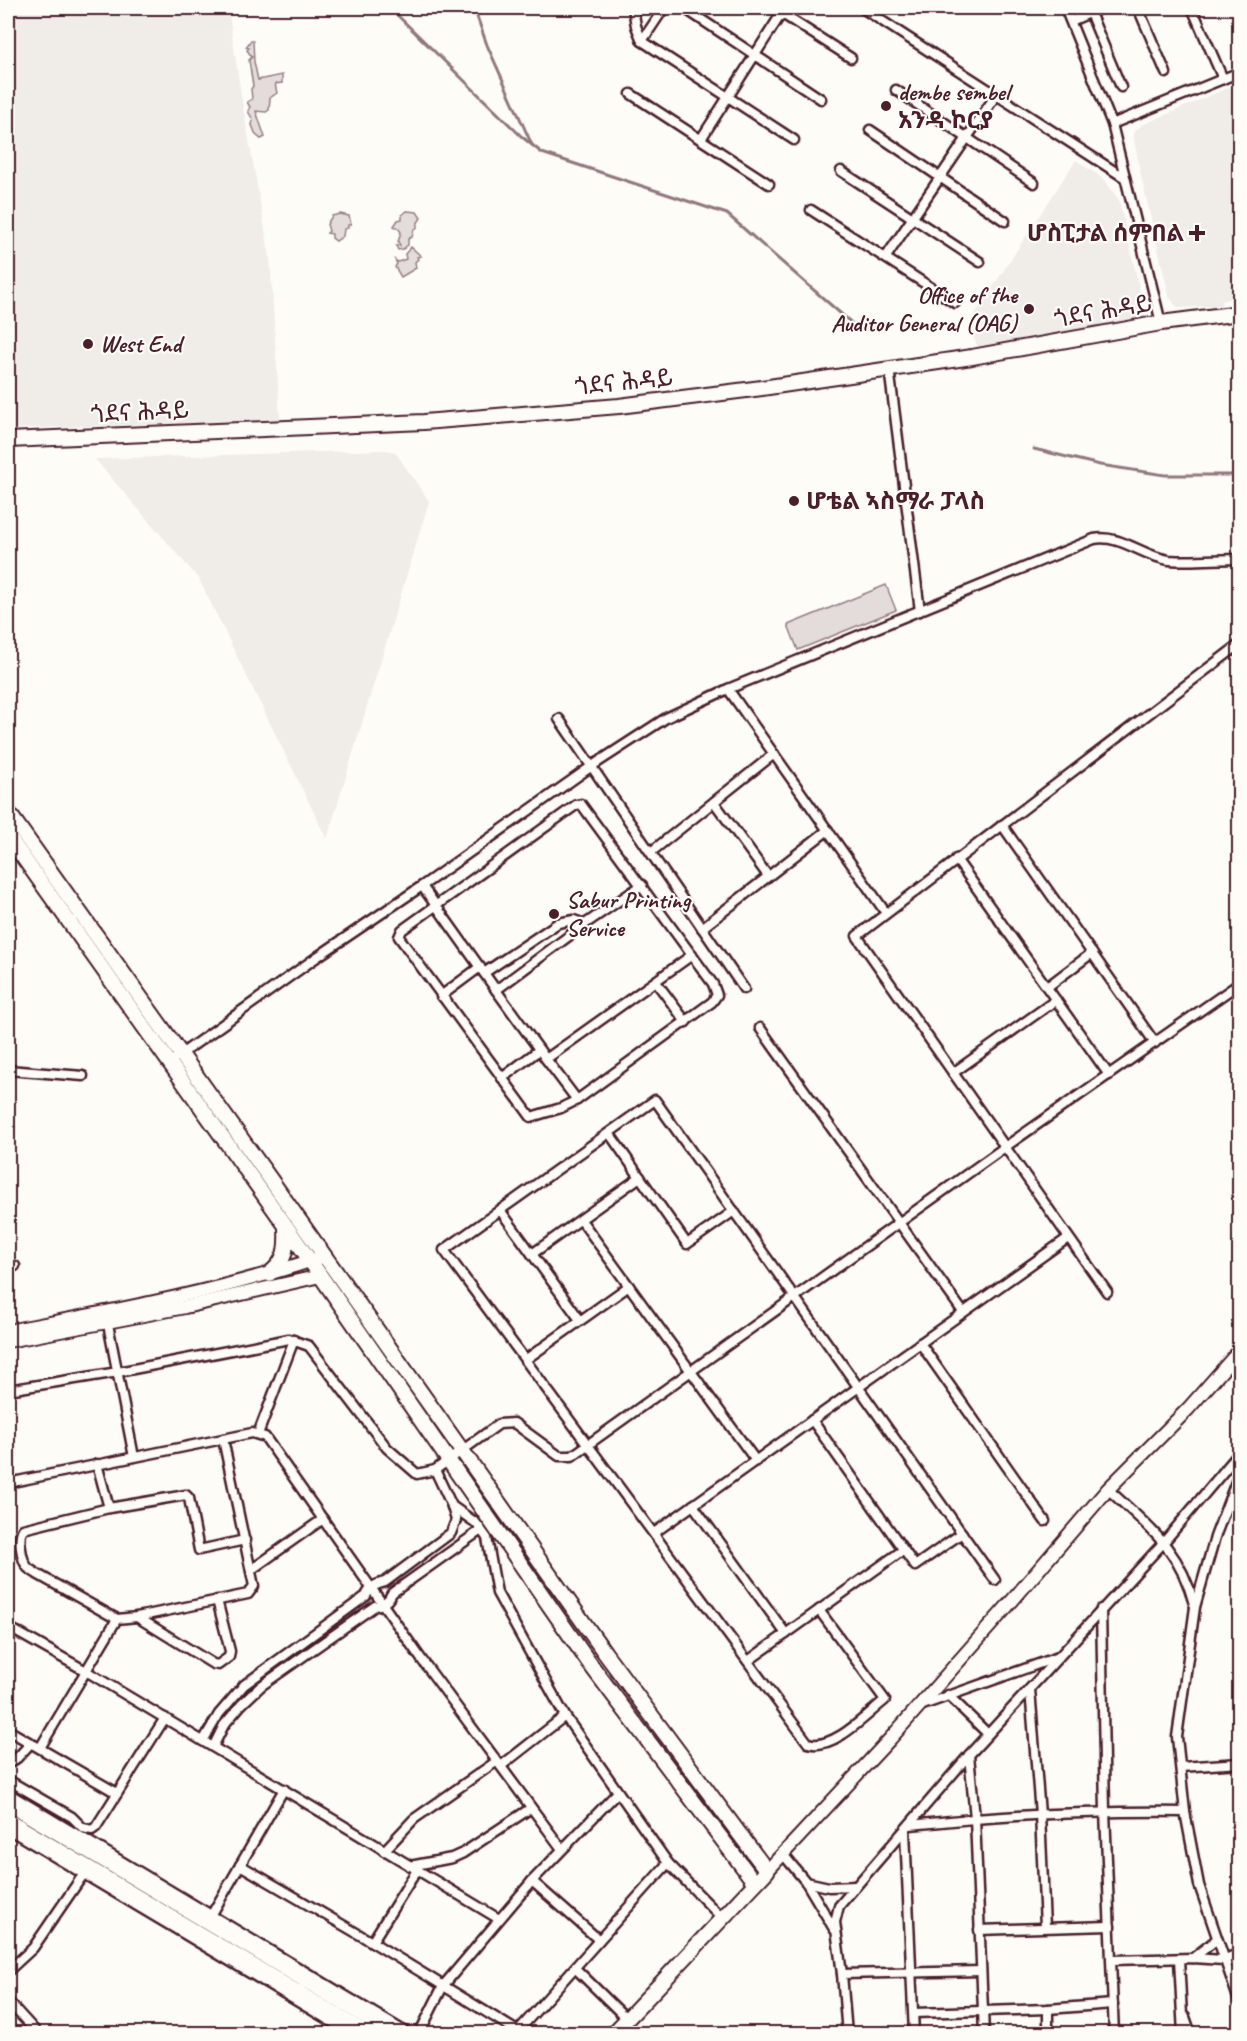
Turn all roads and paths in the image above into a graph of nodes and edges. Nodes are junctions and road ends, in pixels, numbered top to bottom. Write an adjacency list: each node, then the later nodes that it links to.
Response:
1 (633, 8): 12 (street)
2 (664, 8): 12 (street)
3 (684, 8): 13 (street)
4 (862, 8): 21 (street)
5 (1065, 8): 11 (street)
6 (1101, 8): 10 (street)
7 (1138, 8): 16 (street)
8 (1192, 8): 17 (street)
9 (780, 9): 13 (street); 14 (street)
10 (1089, 10): 11 (street); 18 (street)
11 (1071, 21): 24 (street)
12 (642, 41): 22 (street)
13 (754, 55): 22 (street); 23 (street)
14 (851, 58)
15 (1239, 72): 17 (street)
16 (1166, 73)
17 (1224, 79): 24 (street)
18 (1121, 87)
19 (896, 90): 26 (street)
20 (632, 94): 27 (street)
21 (996, 95): 26 (street); 31 (street)
22 (728, 97): 27 (street); 28 (street)
23 (821, 99)
24 (1112, 124): 31 (street)
25 (870, 130): 30 (street)
26 (968, 137): 30 (street); 32 (street)
27 (701, 139): 33 (street)
28 (794, 140)
29 (841, 171): 35 (street)
30 (939, 177): 35 (street); 36 (street)
31 (1125, 178): 41 (street)
32 (1034, 183)
33 (769, 184)
34 (811, 210): 37 (street)
35 (912, 216): 37 (street); 38 (street)
36 (1005, 221)
37 (886, 257): 39 (street)
38 (980, 262)
39 (955, 303)
40 (1239, 313): 41 (main road, ጎደና ሕዳይ)
41 (1161, 323): 42 (main road, ጎደና ሕዳይ)
42 (889, 368): 43 (main road, ጎደና ሕዳይ); 45 (street)
43 (8, 440)
44 (1239, 559): 45 (street)
45 (920, 611): 47 (street)
46 (1239, 644): 53 (street)
47 (728, 689): 49 (street); 50 (street)
48 (559, 719): 50 (street)
49 (774, 754): 51 (street); 54 (street)
50 (592, 766): 56 (street); 60 (street)
51 (714, 802): 56 (street); 58 (street)
52 (8, 812): 79 (main road)
53 (1002, 825): 57 (street); 65 (street)
54 (828, 830): 58 (street); 62 (street)
55 (8, 836): 81 (main road)
56 (651, 852): 64 (street)
57 (956, 859): 62 (street); 70 (street)
58 (768, 876): 64 (street)
59 (642, 885): 61 (street); 63 (street); 66 (street)
60 (422, 886): 61 (street); 79 (street)
61 (436, 905): 67 (street); 73 (street)
62 (886, 912): 83 (street)
63 (585, 924): 67 (street); 72 (street)
64 (702, 928): 71 (street)
65 (1092, 953): 70 (street); 77 (street)
66 (692, 955): 68 (street); 75 (street)
67 (482, 970): 72 (street); 73 (street)
68 (656, 982): 75 (street); 80 (street)
69 (1239, 983): 77 (street)
70 (1047, 987): 74 (street)
71 (744, 989)
72 (496, 990): 78 (street)
73 (441, 996): 86 (street)
74 (1056, 1000): 83 (street); 84 (street)
75 (686, 1022): 87 (street)
76 (760, 1028): 94 (street)
77 (1155, 1043): 84 (street)
78 (539, 1050): 80 (street); 86 (street)
79 (182, 1054): 81 (street); 98 (main road)
80 (546, 1059): 87 (street)
81 (170, 1063): 95 (main road)
82 (8, 1070): 85 (street)
83 (953, 1073): 89 (street)
84 (1109, 1075): 89 (street)
85 (83, 1076)
86 (502, 1078): 87 (street)
87 (577, 1100)
88 (609, 1133): 90 (street); 91 (street); 92 (street)
89 (1005, 1147): 94 (street); 96 (street)
90 (640, 1177): 92 (street); 93 (street)
91 (500, 1210): 97 (street); 113 (street)
92 (734, 1211): 104 (street)
93 (581, 1220): 97 (street); 102 (street)
94 (900, 1223): 104 (street); 105 (street)
95 (286, 1226): 99 (main road); 100 (main road)
96 (1068, 1238): 103 (street); 105 (street)
97 (532, 1254): 107 (street)
98 (324, 1257): 99 (street); 122 (main road)
99 (309, 1262): 100 (street); 101 (main road)
100 (269, 1274): 106 (street)
101 (320, 1276): 106 (street); 125 (main road)
102 (629, 1286): 107 (street); 115 (street)
103 (1107, 1292)
104 (795, 1298): 115 (street); 116 (street)
105 (963, 1312): 111 (street)
106 (107, 1317): 108 (street); 110 (street); 114 (street)
107 (580, 1320): 113 (street)
108 (8, 1330)
109 (294, 1340): 114 (street); 119 (street); 128 (street)
110 (8, 1341)
111 (920, 1343): 116 (street); 136 (street)
112 (1239, 1350): 131 (street)
113 (525, 1360): 121 (street)
114 (118, 1372): 117 (street); 124 (street)
115 (691, 1372): 121 (street); 126 (street)
116 (858, 1387): 118 (street); 139 (street)
117 (8, 1390)
118 (812, 1420): 126 (street); 142 (street)
119 (258, 1434): 120 (street); 135 (street)
120 (223, 1438): 124 (street); 140 (street)
121 (587, 1445): 122 (street); 138 (street)
122 (462, 1451): 125 (street); 194 (main road)
123 (1239, 1452): 141 (street)
124 (134, 1457): 127 (street)
125 (450, 1460): 128 (street); 198 (main road)
126 (756, 1461): 133 (street)
127 (97, 1464): 130 (street); 134 (street)
128 (435, 1470): 132 (street)
129 (1239, 1472): 148 (street)
130 (8, 1483)
131 (1108, 1489): 141 (street); 160 (street)
132 (452, 1506): 137 (street); 145 (street)
133 (693, 1506): 138 (street); 154 (street)
134 (109, 1508): 140 (street); 152 (street)
135 (323, 1519): 143 (street); 145 (street)
136 (1045, 1521)
137 (481, 1530): 147 (street); 161 (street)
138 (654, 1533): 156 (street)
139 (962, 1533): 142 (street); 144 (street)
140 (245, 1540): 143 (street)
141 (1164, 1542): 148 (street); 149 (street)
142 (903, 1550): 150 (street)
143 (251, 1570): 146 (street)
144 (995, 1580)
145 (372, 1588): 147 (street); 165 (street)
146 (218, 1600): 151 (street); 151 (street)
147 (382, 1603): 167 (street); 172 (street)
148 (1195, 1607): 173 (street)
149 (1101, 1608): 155 (street); 181 (street)
150 (819, 1610): 154 (street); 156 (street)
151 (137, 1617): 152 (street)
152 (117, 1619): 157 (street)
153 (8, 1627): 157 (street)
154 (786, 1634): 156 (street)
155 (1059, 1656): 158 (street); 159 (street)
156 (748, 1661)
157 (86, 1671): 162 (street); 168 (street)
158 (1030, 1689): 164 (street); 183 (street)
159 (948, 1695): 160 (street); 164 (street)
160 (920, 1706): 190 (street)
161 (565, 1716): 172 (street); 176 (street)
162 (165, 1718): 165 (street); 177 (street)
163 (8, 1730): 166 (street)
164 (988, 1734): 169 (street)
165 (203, 1741): 167 (street)
166 (31, 1743): 168 (street); 171 (street)
167 (213, 1747): 175 (street)
168 (40, 1748): 177 (street)
169 (969, 1755): 184 (street); 186 (street)
170 (1239, 1763): 173 (street)
171 (8, 1764)
172 (499, 1764): 180 (street); 189 (street)
173 (1181, 1767): 182 (street)
174 (8, 1780): 177 (street)
175 (284, 1789): 189 (street); 192 (street)
176 (618, 1792): 188 (street); 191 (street)
177 (117, 1793)
178 (8, 1794): 200 (street)
179 (8, 1804): 233 (street)
180 (531, 1808): 188 (street); 193 (street)
181 (1106, 1811): 182 (street); 183 (street); 203 (street)
182 (1185, 1812): 208 (street)
183 (1040, 1814): 184 (street); 204 (street)
184 (975, 1818): 186 (street); 205 (street)
185 (8, 1819): 232 (street)
186 (908, 1828): 199 (street); 218 (street)
187 (8, 1829): 195 (street)
188 (562, 1849): 196 (street)
189 (384, 1851): 193 (street)
190 (782, 1853): 194 (street); 197 (street)
191 (668, 1863): 201 (street); 207 (street)
192 (240, 1865): 200 (street); 209 (street)
193 (414, 1868): 202 (street); 209 (street)
194 (767, 1870): 198 (main road)
195 (83, 1875): 216 (street); 231 (street)
196 (532, 1881): 202 (street); 207 (street)
197 (806, 1881): 199 (street); 206 (street)
198 (754, 1884): 201 (main road)
199 (856, 1886): 206 (street)
200 (212, 1914): 234 (street)
201 (722, 1918): 228 (main road)
202 (499, 1919): 220 (street)
203 (1110, 1926): 204 (street); 213 (street)
204 (1045, 1927): 205 (street)
205 (979, 1930): 217 (street)
206 (836, 1933): 219 (street)
207 (599, 1940): 215 (street)
208 (1217, 1940): 211 (street); 214 (street)
209 (372, 1942): 220 (street)
210 (1239, 1953): 214 (street)
211 (1193, 1958): 212 (street); 214 (street)
212 (1179, 1959): 213 (street); 225 (street)
213 (1112, 1960): 222 (street)
214 (1223, 1960): 223 (street)
215 (574, 1968): 228 (street); 229 (street)
216 (8, 1971)
217 (981, 1971): 218 (street); 226 (street)
218 (912, 1973): 219 (street); 227 (street)
219 (842, 1974): 237 (street)
220 (443, 1986): 229 (street); 235 (street)
221 (8, 2001): 230 (street)
222 (1113, 2004): 224 (street); 241 (street)
223 (1239, 2004)
224 (1048, 2008): 226 (street); 240 (street)
225 (1182, 2010): 242 (street); 243 (street)
226 (983, 2011): 227 (street); 239 (street)
227 (914, 2013): 238 (street)
228 (627, 2019): 236 (main road)
229 (520, 2032)
230 (38, 2034)
231 (352, 2034)
232 (370, 2034)
233 (393, 2034)
234 (409, 2034)
235 (419, 2034)
236 (613, 2034)
237 (846, 2034)
238 (914, 2034)
239 (984, 2034)
240 (1048, 2034)
241 (1114, 2034)
242 (1183, 2034)
243 (1191, 2034)

